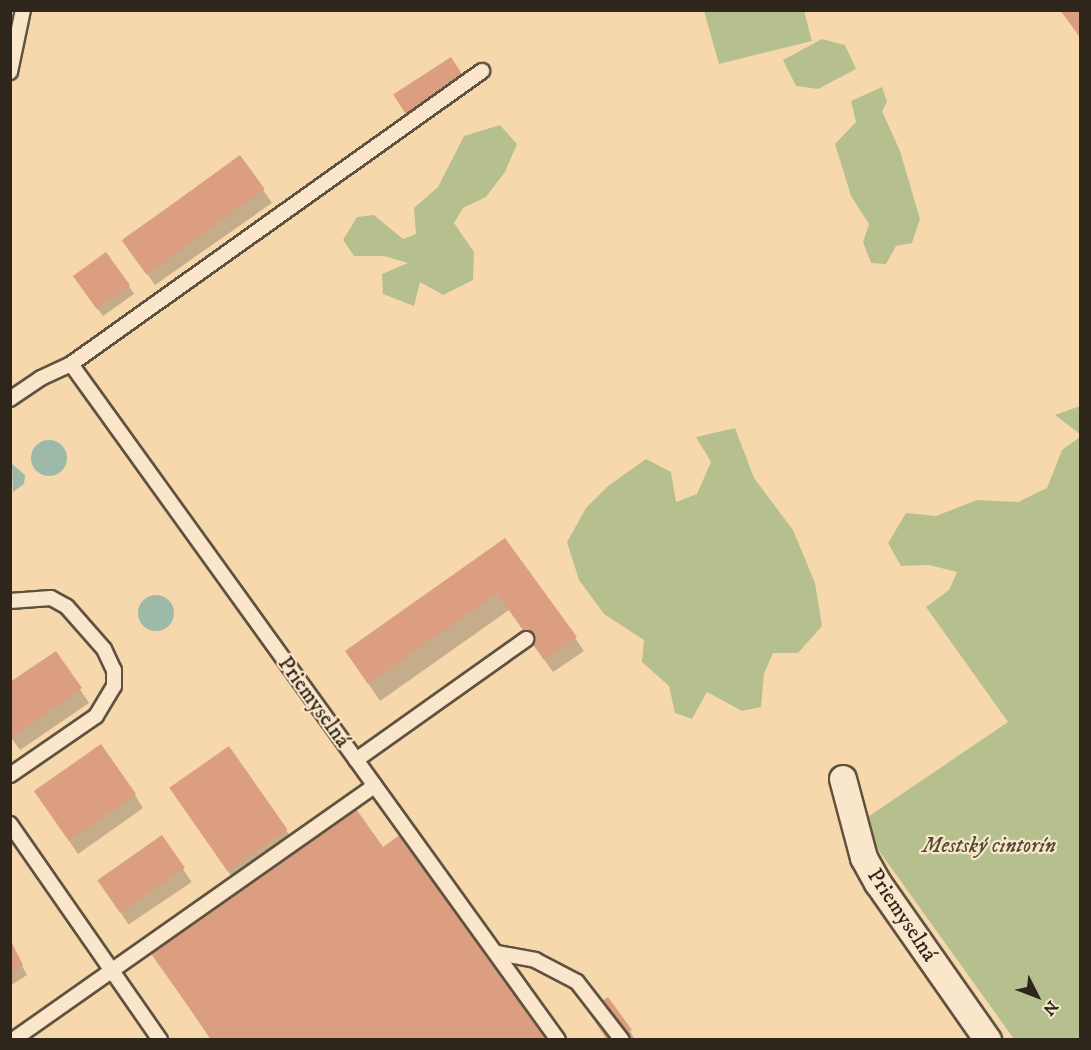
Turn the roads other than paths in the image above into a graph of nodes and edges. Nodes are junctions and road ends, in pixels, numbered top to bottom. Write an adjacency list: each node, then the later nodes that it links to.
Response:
1 (22, 10): 2 (lane); 4 (lane)
2 (10, 18)
3 (482, 71): 5 (lane)
4 (10, 72)
5 (71, 364): 6 (lane); 9 (lane, Priemyselná)
6 (10, 399)
7 (10, 601): 10 (lane)
8 (526, 639): 9 (lane)
9 (356, 760): 12 (lane, Priemyselná)
10 (10, 775)
11 (843, 779): 20 (street, Priemyselná)
12 (375, 786): 14 (lane, Priemyselná); 15 (lane)
13 (10, 824): 15 (lane)
14 (497, 953): 18 (lane, Priemyselná); 19 (lane)
15 (111, 971): 16 (lane); 17 (lane)
16 (13, 1040)
17 (160, 1040)
18 (558, 1040)
19 (622, 1040)
20 (988, 1040)

